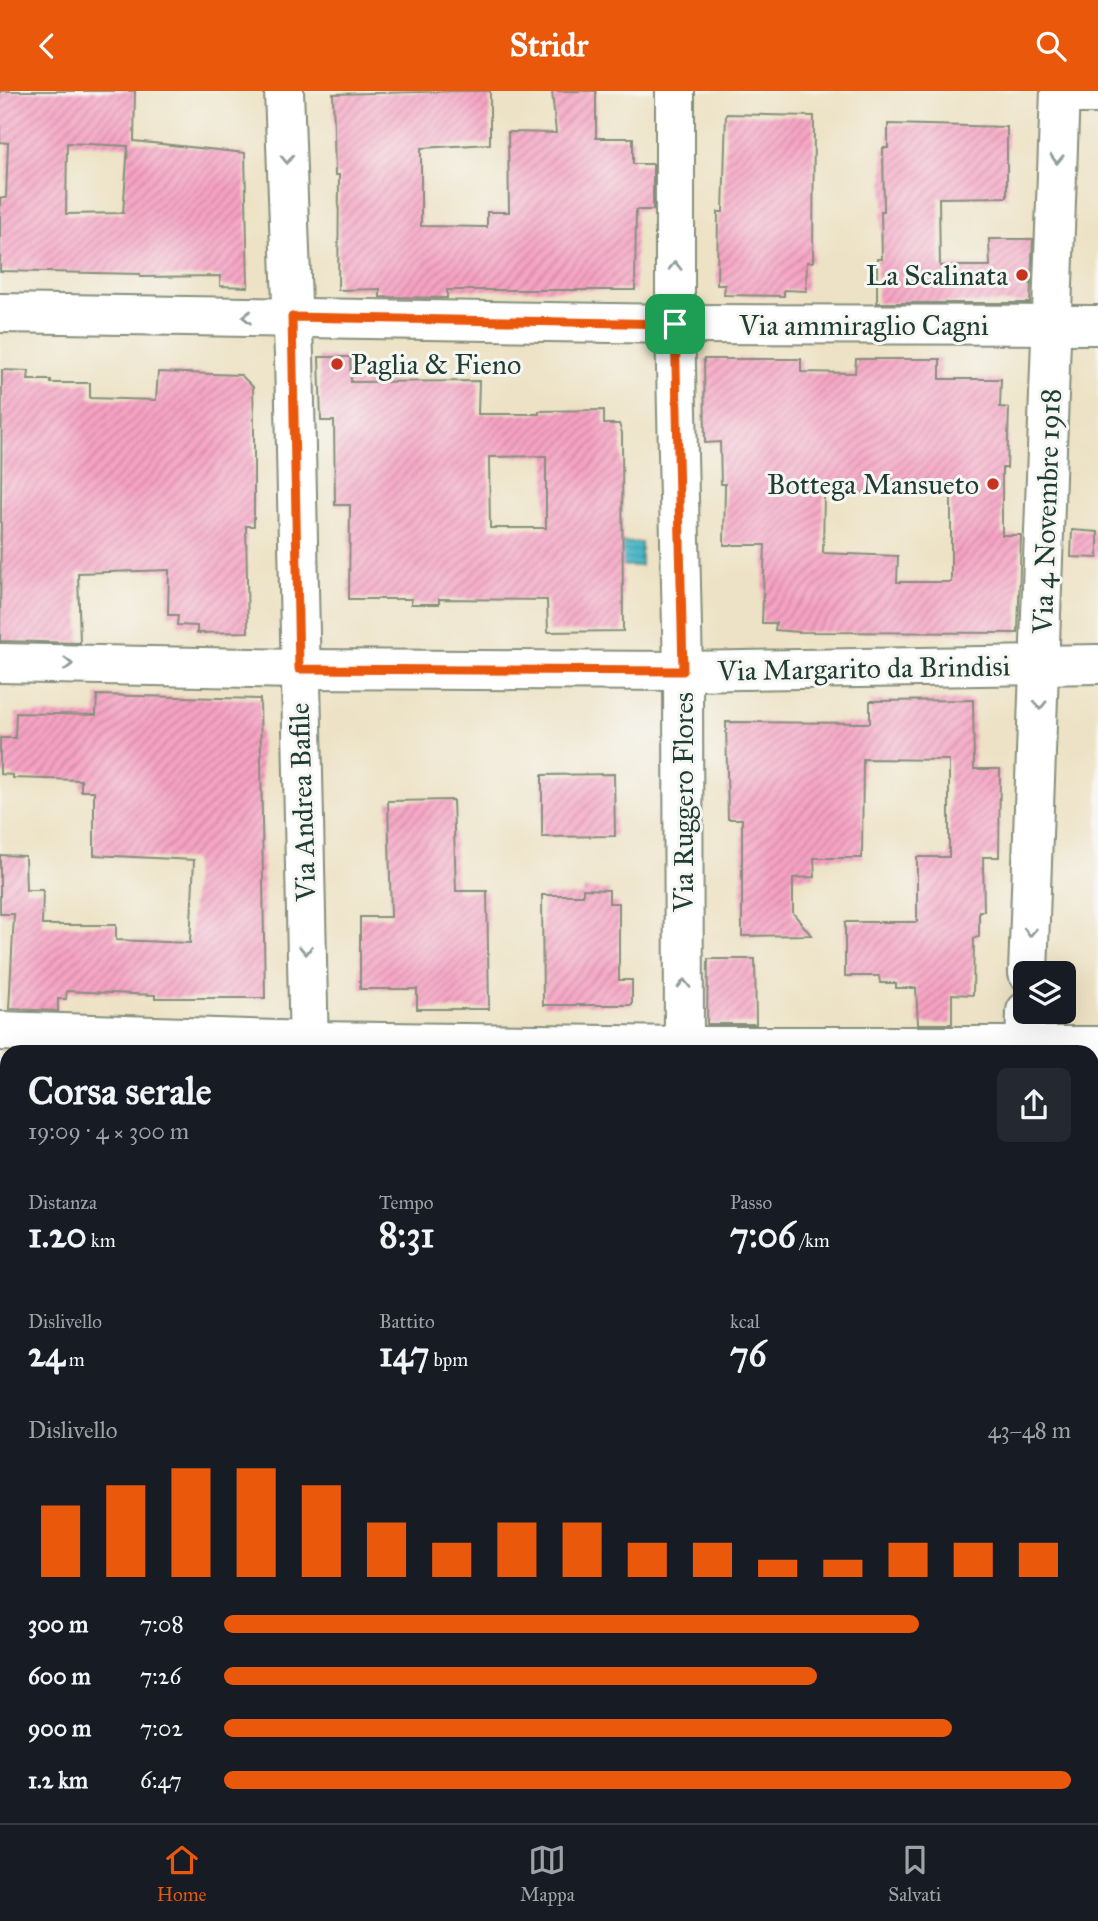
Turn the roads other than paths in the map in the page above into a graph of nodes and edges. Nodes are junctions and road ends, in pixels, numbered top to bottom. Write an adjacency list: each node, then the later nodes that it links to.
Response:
1 (284, 91): 6 (street, Via Andrea Bafile, one-way to 6)
2 (675, 91): 7 (street, Via Ruggero Flores, one-way to 2)
3 (1060, 92): 4 (street); 9 (street, Via 4 Novembre 1918, one-way to 9)
4 (1098, 94)
5 (0, 313): 6 (street, Via ammiraglio Cagni, one-way to 5)
6 (292, 317): 7 (street, Via ammiraglio Cagni); 13 (street, Via Andrea Bafile)
7 (675, 324): 9 (street, Via ammiraglio Cagni); 14 (street, Via Ruggero Flores)
8 (1098, 325): 9 (street, Via ammiraglio Cagni)
9 (1050, 326): 12 (street, Via 4 Novembre 1918)
10 (0, 663): 13 (street, Via Margarito da Brindisi, one-way to 13)
11 (1098, 664): 12 (street, Via Margarito da Brindisi)
12 (1042, 665): 14 (street, Via Margarito da Brindisi); 15 (street, Via 4 Novembre 1918, one-way to 15)
13 (299, 669): 14 (street, Via Margarito da Brindisi); 19 (street, Via Andrea Bafile, one-way to 19)
14 (683, 671): 20 (street, Via Ruggero Flores, one-way to 14)
15 (1029, 961)
16 (0, 1031): 18 (street)
17 (1025, 1037): 21 (street); 22 (street)
18 (288, 1045)
19 (309, 1045)
20 (684, 1045)
21 (798, 1045)
22 (1090, 1045)

